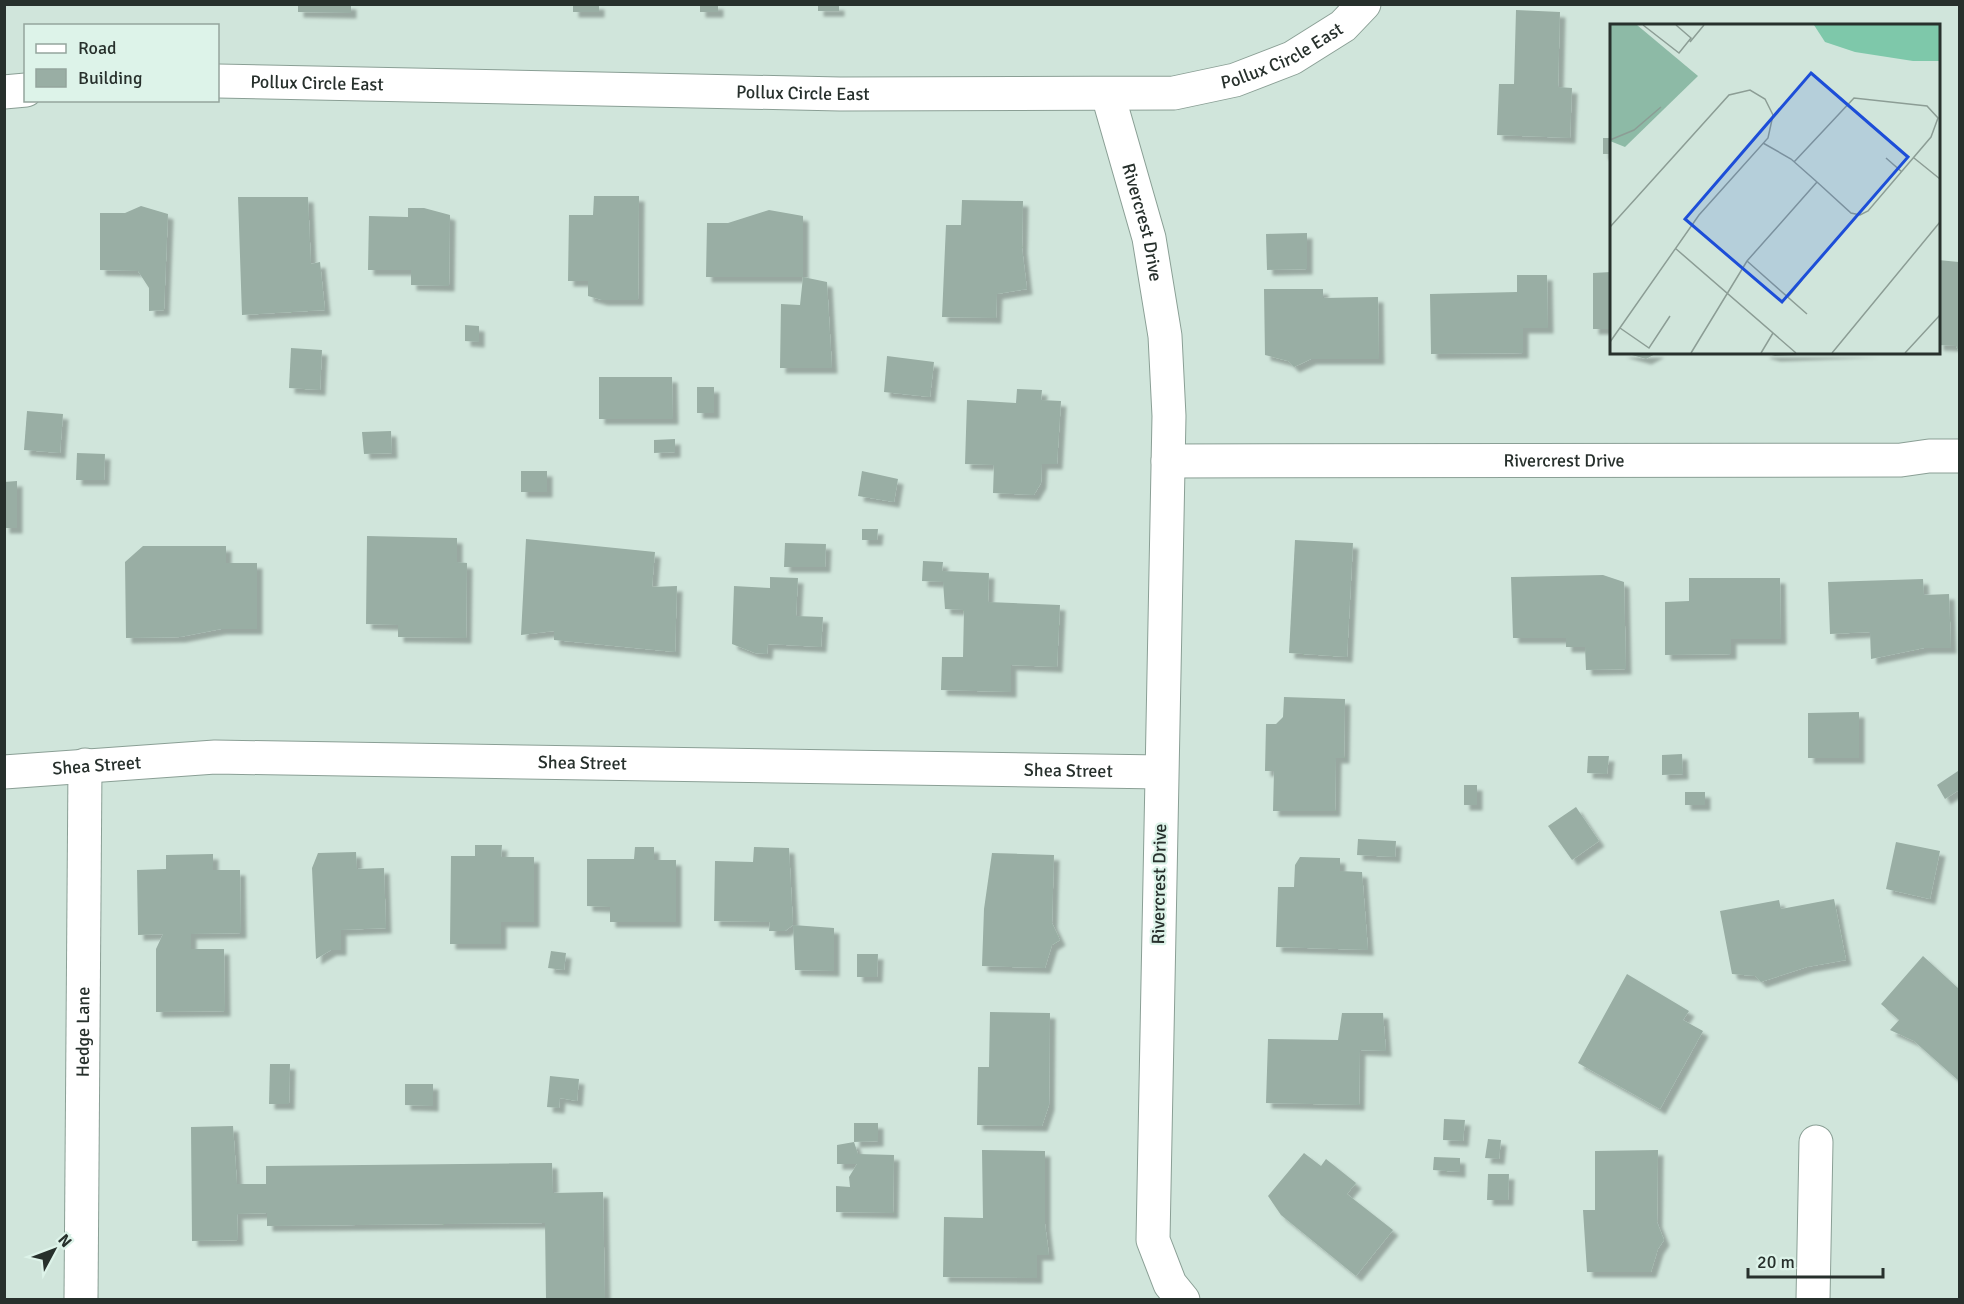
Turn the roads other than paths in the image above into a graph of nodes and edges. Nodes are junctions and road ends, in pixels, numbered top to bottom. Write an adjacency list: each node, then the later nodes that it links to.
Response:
1 (1364, 4): 5 (street, Pollux Circle East)
2 (219, 81): 5 (street, Pollux Circle East)
3 (24, 90): 4 (street)
4 (4, 92)
5 (1108, 95): 7 (street, Rivercrest Drive)
6 (1959, 456): 7 (street, Rivercrest Drive)
7 (1168, 460): 10 (street, Rivercrest Drive)
8 (86, 765): 9 (street, Shea Street); 10 (street, Shea Street); 12 (street, Hedge Lane)
9 (4, 772)
10 (1161, 772): 13 (street, Rivercrest Drive)
11 (1816, 1143): 14 (street)
12 (81, 1299)
13 (1183, 1299)
14 (1813, 1299)

